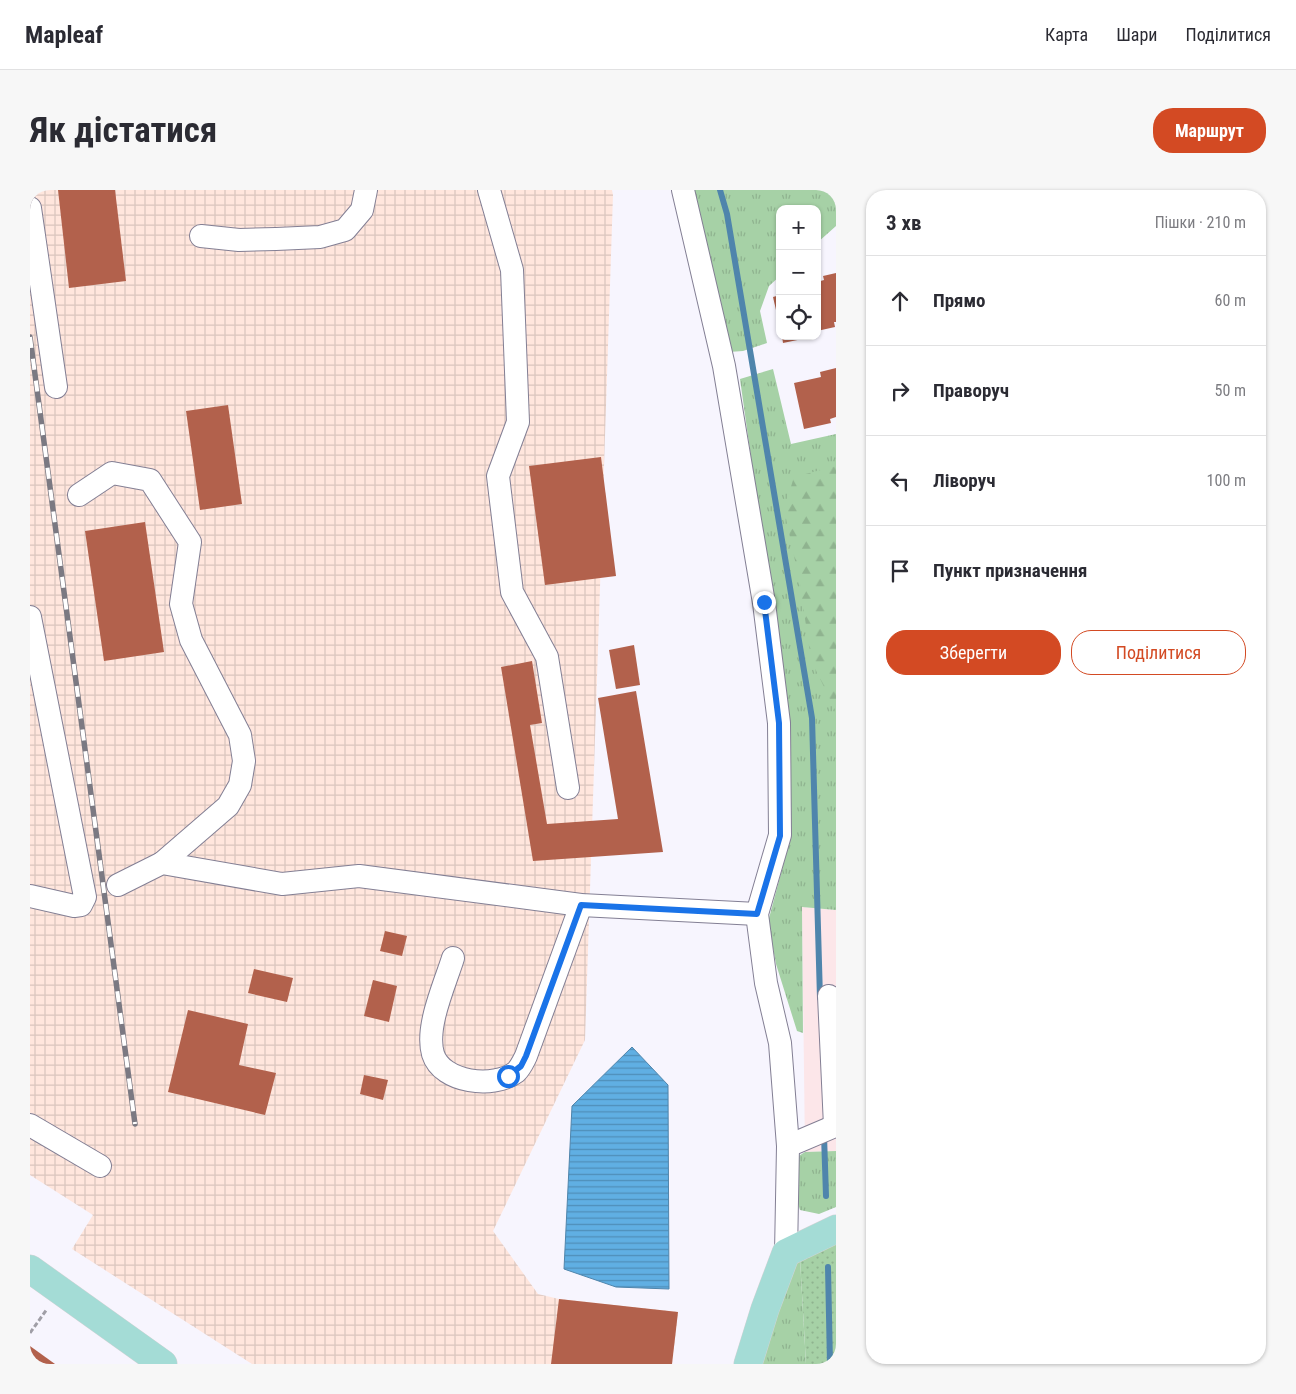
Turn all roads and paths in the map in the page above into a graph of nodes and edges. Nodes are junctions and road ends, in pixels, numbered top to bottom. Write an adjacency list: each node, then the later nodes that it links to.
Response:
1 (366, 190): 5 (street)
2 (489, 190): 9 (street)
3 (682, 190): 14 (street)
4 (30, 208): 6 (street)
5 (201, 236)
6 (56, 387)
7 (79, 495): 10 (street)
8 (30, 617): 12 (street)
9 (568, 788)
10 (162, 863): 11 (street); 13 (street)
11 (118, 885)
12 (30, 896)
13 (581, 905): 14 (street); 15 (street)
14 (757, 914): 19 (street)
15 (453, 958)
16 (829, 996): 17 (street)
17 (835, 1104): 19 (street)
18 (30, 1125): 20 (street)
19 (788, 1146): 22 (street)
20 (100, 1166)
21 (836, 1229): 22 (main road)
22 (786, 1252): 25 (main road)
23 (30, 1268): 24 (main road)
24 (163, 1364)
25 (748, 1364)

